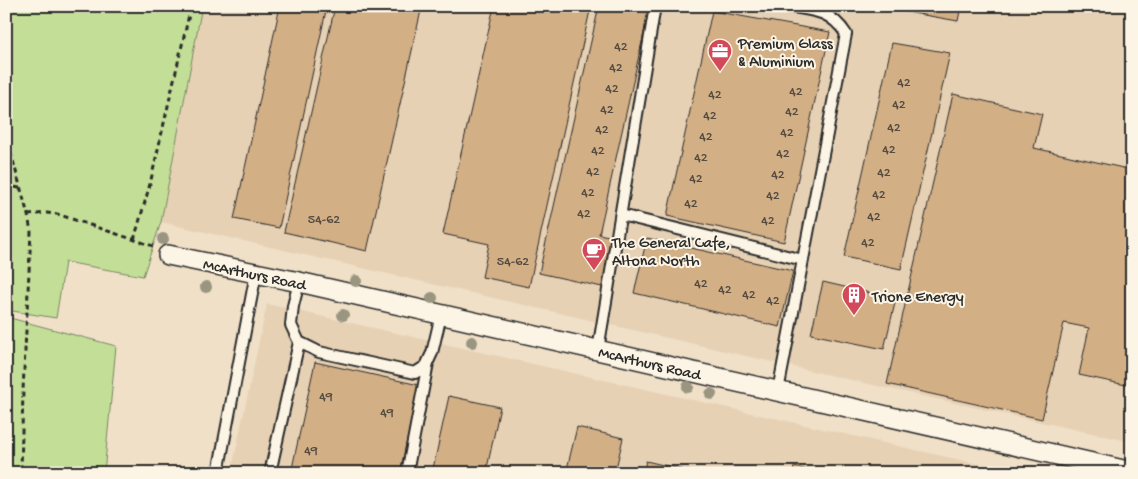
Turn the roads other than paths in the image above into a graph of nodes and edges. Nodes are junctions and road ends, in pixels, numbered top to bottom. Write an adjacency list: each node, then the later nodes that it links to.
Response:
1 (655, 6): 3 (lane)
2 (786, 6): 5 (lane)
3 (621, 215): 5 (lane); 10 (lane)
4 (168, 255): 6 (street, McArthurs Road)
5 (803, 260): 12 (lane)
6 (256, 273): 7 (street, McArthurs Road); 14 (lane)
7 (299, 282): 8 (street, McArthurs Road); 9 (lane)
8 (441, 315): 10 (street, McArthurs Road); 11 (lane)
9 (299, 342): 11 (lane); 15 (lane)
10 (598, 350): 12 (street, McArthurs Road)
11 (428, 362): 16 (lane)
12 (778, 391): 13 (street, McArthurs Road)
13 (1132, 472)
14 (218, 473)
15 (270, 473)
16 (407, 473)

